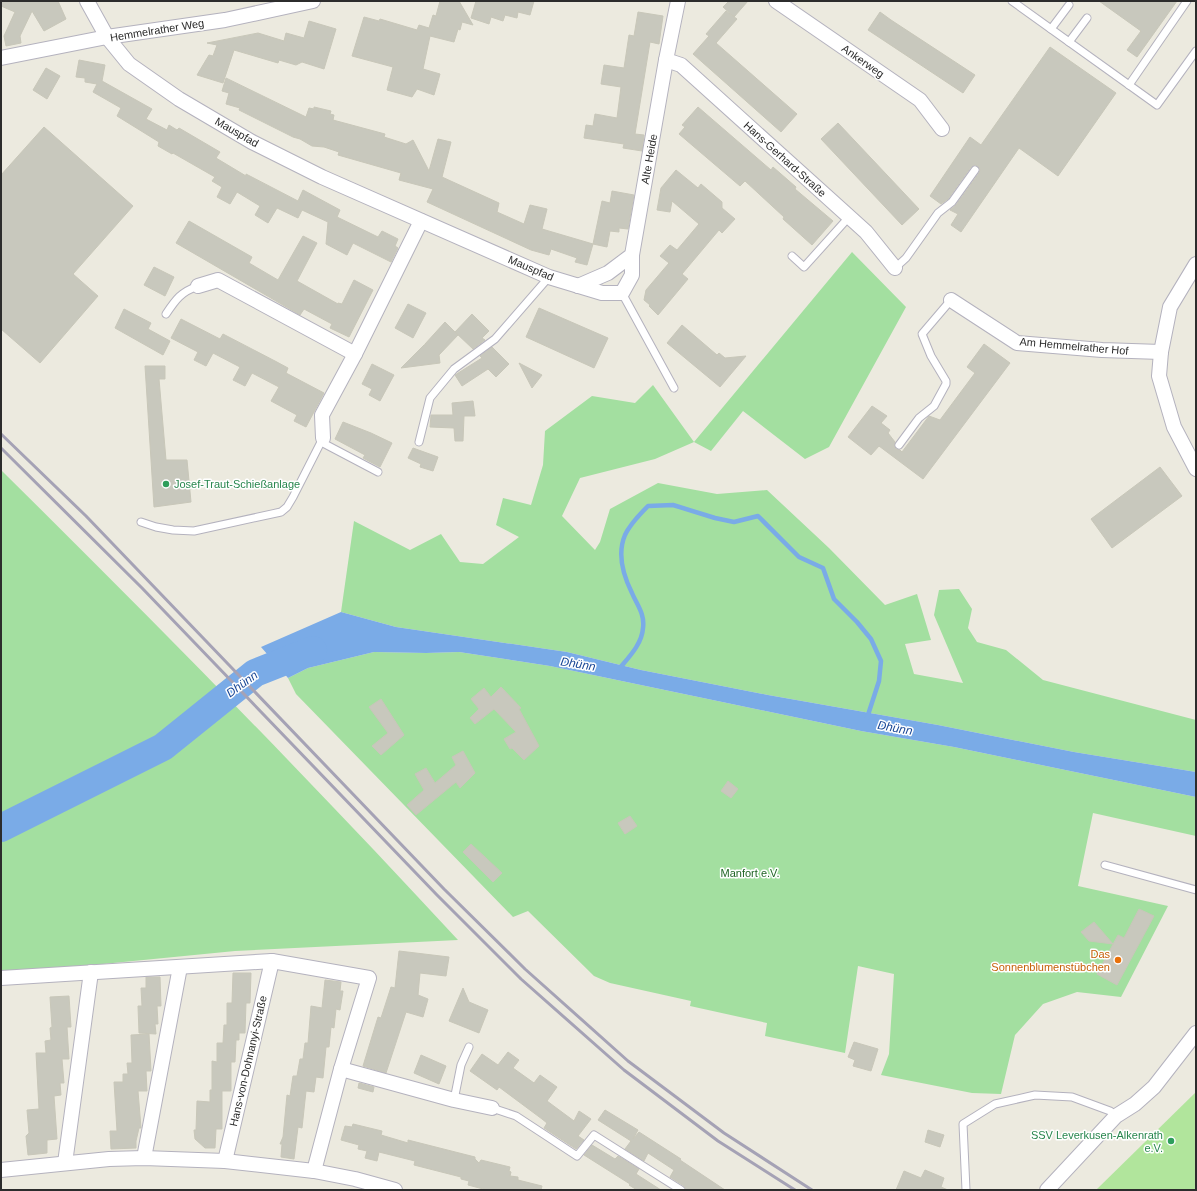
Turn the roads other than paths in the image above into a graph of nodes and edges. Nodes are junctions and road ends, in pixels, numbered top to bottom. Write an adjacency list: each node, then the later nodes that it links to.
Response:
1 (87, 1): 10 (street, Mauspfad)
2 (313, 1): 10 (street, Hemmelrather Weg)
3 (678, 1): 14 (street, Alte Heide)
4 (776, 1): 16 (street, Ankerweg)
5 (1012, 1): 9 (lane)
6 (1188, 1): 15 (lane)
7 (1069, 5): 9 (lane)
8 (1087, 18): 11 (lane)
9 (1051, 29): 11 (lane)
10 (107, 37): 13 (street, Hemmelrather Weg); 19 (street, Mauspfad)
11 (1070, 42): 15 (lane)
12 (1196, 51): 15 (lane)
13 (1, 58)
14 (666, 60): 18 (street, Hans-Gerhard-Straße); 20 (street, Alte Heide)
15 (1129, 85)
16 (942, 129)
17 (975, 170): 23 (lane)
18 (849, 217): 21 (lane); 23 (street, Hans-Gerhard-Straße)
19 (421, 221): 24 (street, Mauspfad); 31 (street)
20 (632, 255): 26 (street); 27 (street)
21 (792, 256)
22 (1196, 264): 30 (street)
23 (896, 268)
24 (549, 277): 26 (street, Mauspfad); 34 (lane)
25 (198, 286): 29 (lane); 31 (street)
26 (578, 286): 27 (street, Mauspfad)
27 (622, 293): 32 (lane)
28 (951, 300): 30 (street, Am Hemmelrather Hof); 35 (lane)
29 (166, 314)
30 (1161, 352): 36 (street)
31 (355, 354): 33 (street)
32 (674, 388)
33 (322, 440): 37 (lane); 38 (lane)
34 (418, 442)
35 (899, 445)
36 (1196, 469)
37 (378, 472)
38 (141, 522)
39 (1105, 865): 40 (lane)
40 (1196, 890)
41 (272, 961): 42 (street); 47 (street); 52 (street, Hans-von-Dohnanyi-Straße)
42 (180, 966): 43 (street); 51 (street)
43 (91, 972): 44 (street); 53 (street)
44 (1, 978)
45 (1196, 1033): 50 (street)
46 (469, 1047): 48 (lane)
47 (342, 1069): 48 (street); 55 (street)
48 (454, 1100): 49 (street)
49 (492, 1108): 57 (lane)
50 (1116, 1116): 58 (lane); 59 (street)
51 (144, 1158): 52 (street); 53 (street)
52 (225, 1162): 55 (street)
53 (66, 1164): 54 (street)
54 (1, 1170)
55 (314, 1171): 56 (street)
56 (395, 1190)
57 (681, 1190)
58 (966, 1190)
59 (1047, 1190)

